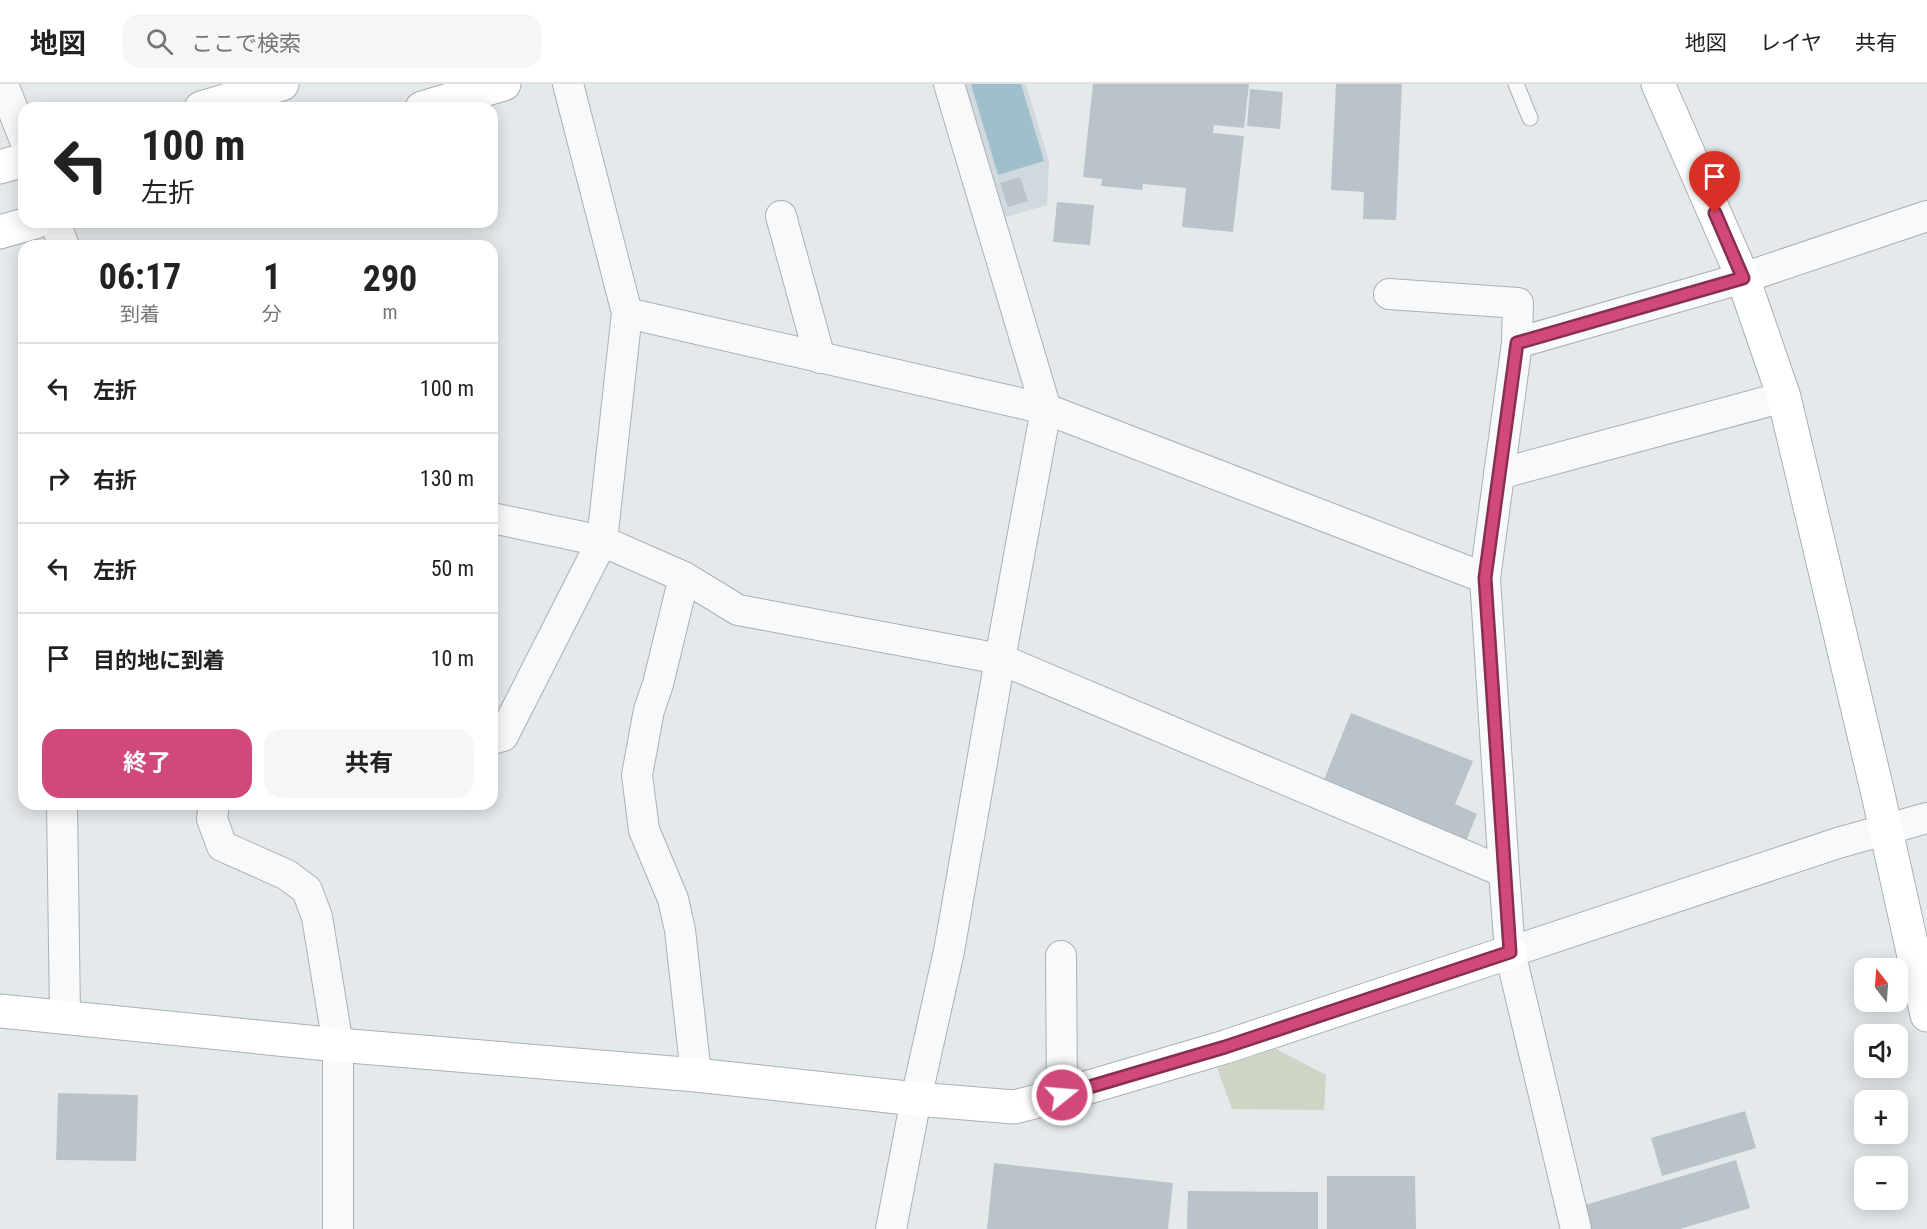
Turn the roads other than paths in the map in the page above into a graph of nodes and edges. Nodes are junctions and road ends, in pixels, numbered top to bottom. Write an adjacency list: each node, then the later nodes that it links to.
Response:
1 (3, 84): 11 (street)
2 (282, 84): 8 (street)
3 (504, 84): 9 (street)
4 (568, 84): 20 (street)
5 (949, 84): 24 (street)
6 (1516, 84): 10 (lane)
7 (1658, 84): 18 (street)
8 (221, 102)
9 (442, 102)
10 (1530, 118)
11 (18, 123)
12 (18, 162): 13 (street)
13 (0, 167)
14 (781, 216): 22 (street)
15 (1927, 216): 18 (street)
16 (18, 227): 17 (street)
17 (0, 232)
18 (1743, 278): 21 (street); 23 (street)
19 (1389, 294): 21 (street)
20 (627, 314): 22 (street); 27 (street)
21 (1517, 343): 25 (street)
22 (820, 358): 24 (street)
23 (1784, 397): 25 (street); 35 (street)
24 (1046, 409): 29 (street); 30 (street)
25 (1499, 474): 29 (street)
26 (498, 519): 27 (street)
27 (602, 541): 28 (street); 31 (street)
28 (684, 577): 30 (street); 43 (street)
29 (1485, 578): 36 (street)
30 (1000, 659): 36 (street); 45 (street)
31 (498, 737)
32 (62, 810): 41 (street)
33 (213, 810): 42 (street)
34 (1927, 818): 35 (street)
35 (1887, 831): 37 (street); 40 (street)
36 (1504, 872): 37 (street)
37 (1510, 952): 44 (street); 48 (street)
38 (1061, 956): 44 (street)
39 (0, 1011): 41 (street)
40 (1927, 1016)
41 (65, 1017): 42 (street)
42 (338, 1045): 43 (street); 46 (street)
43 (696, 1075): 45 (street)
44 (1062, 1095): 45 (street)
45 (916, 1099): 47 (street)
46 (338, 1229)
47 (891, 1229)
48 (1576, 1229)

